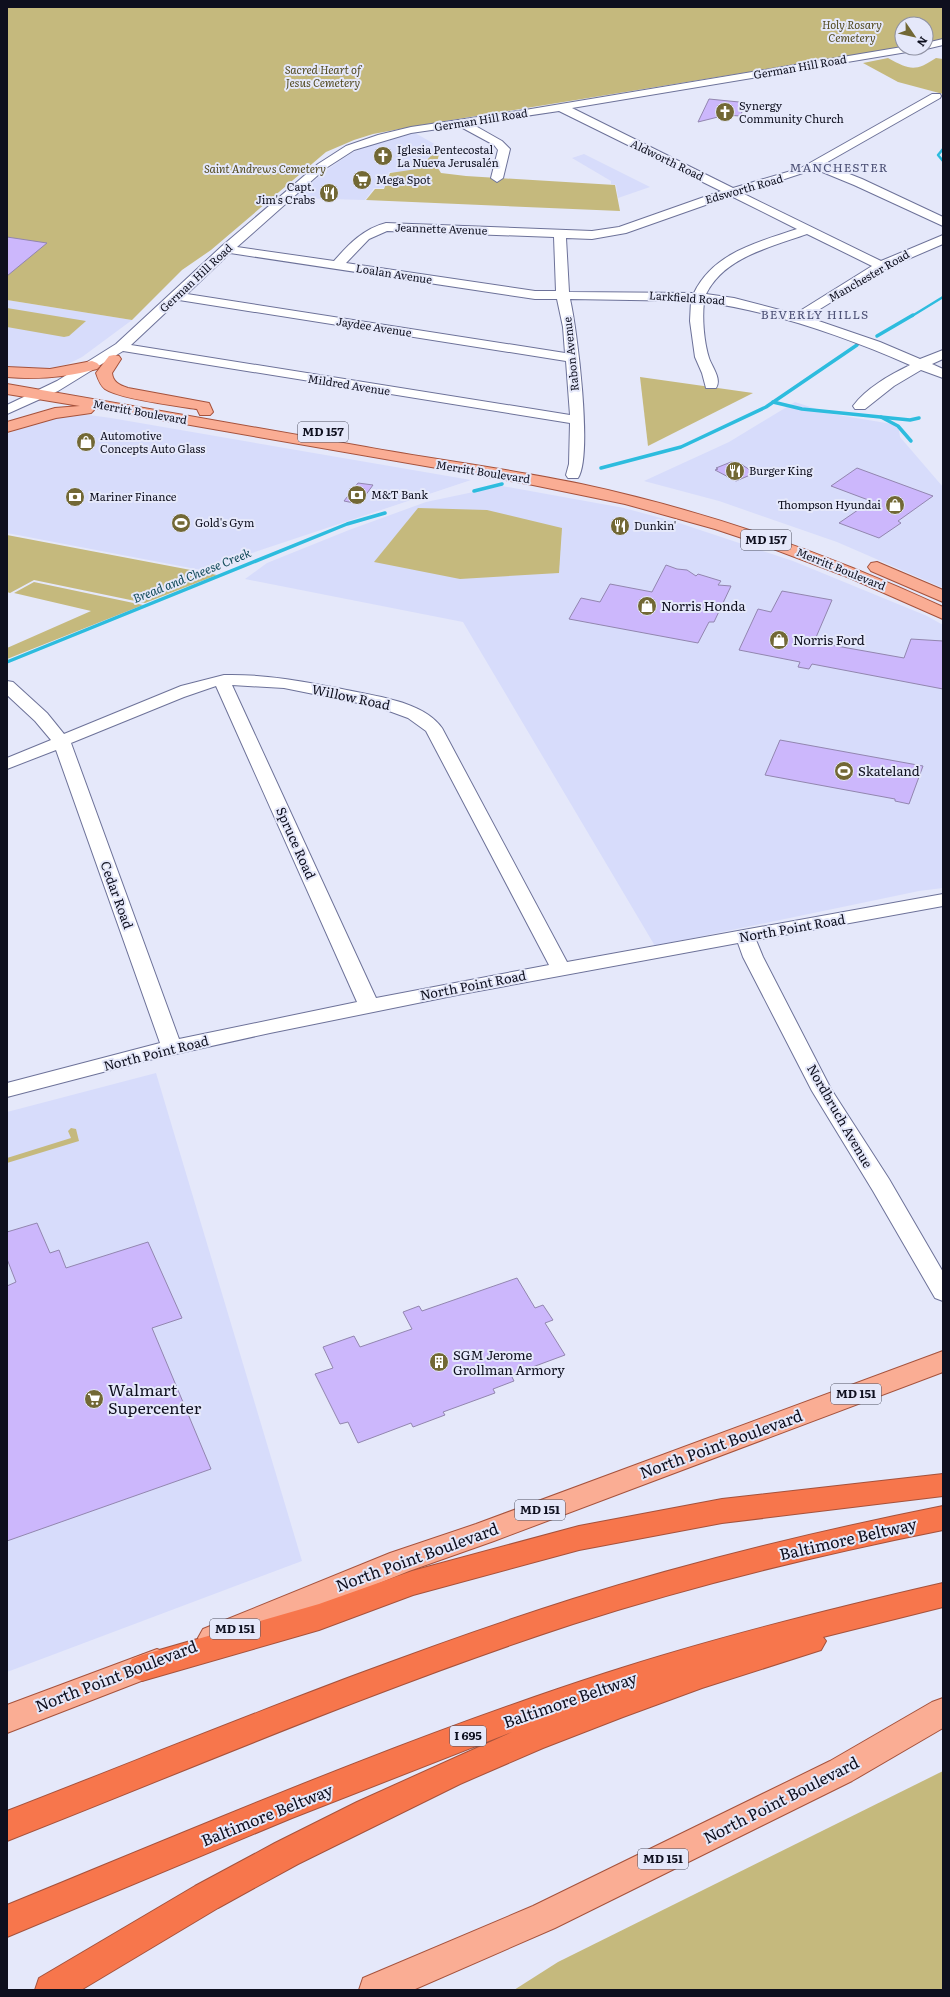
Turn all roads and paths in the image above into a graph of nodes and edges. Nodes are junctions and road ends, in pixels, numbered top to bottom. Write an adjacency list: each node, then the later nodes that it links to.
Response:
1 (894, 51): 3 (street, German Hill Road)
2 (936, 96): 5 (street, Edsworth Road)
3 (560, 107): 4 (street, German Hill Road); 7 (street, Aldworth Road)
4 (462, 122): 6 (street); 12 (street, German Hill Road)
5 (815, 165): 7 (street, Edsworth Road); 8 (street)
6 (497, 178)
7 (731, 192): 9 (street, Aldworth Road); 10 (street, Edsworth Road)
8 (943, 222)
9 (807, 230): 14 (street, Aldworth Road); 17 (street)
10 (560, 233): 13 (street, Jeannette Avenue); 15 (street, Rabon Avenue)
11 (943, 239): 14 (street, Manchester Road)
12 (226, 249): 13 (street, Loalan Avenue); 16 (street, German Hill Road)
13 (337, 265): 15 (street, Loalan Avenue)
14 (882, 266): 18 (street, Manchester Road)
15 (563, 295): 17 (street, Larkfield Road); 21 (street, Rabon Avenue)
16 (176, 296): 19 (street, German Hill Road); 21 (street, Jaydee Avenue)
17 (698, 297): 18 (street, Larkfield Road); 27 (street)
18 (797, 318): 22 (street, Larkfield Road)
19 (118, 353): 23 (street, German Hill Road); 29 (street, German Hill Road); 32 (main road); 35 (street, Mildred Avenue)
20 (943, 354): 22 (street)
21 (573, 358): 35 (street, Rabon Avenue)
22 (921, 364): 25 (street, Larkfield Road); 30 (street)
23 (92, 366): 24 (main road); 29 (street, German Hill Road)
24 (7, 372)
25 (943, 374)
26 (7, 378): 29 (main road, Merritt Boulevard / MD 157)
27 (711, 385)
28 (7, 389): 29 (main road, Merritt Boulevard / MD 157)
29 (57, 392): 31 (street, German Hill Road); 32 (main road, Merritt Boulevard / MD 157); 33 (main road, Merritt Boulevard / MD 157); 34 (street, German Hill Road)
30 (860, 406)
31 (7, 410)
32 (205, 412): 37 (main road, Merritt Boulevard / MD 157)
33 (140, 413): 36 (main road); 37 (main road, Merritt Boulevard / MD 157)
34 (7, 420)
35 (577, 420): 37 (street, Rabon Avenue)
36 (7, 427)
37 (569, 480): 38 (main road, Merritt Boulevard / MD 157); 39 (main road, Merritt Boulevard / MD 157)
38 (943, 597)
39 (943, 614)
40 (222, 681): 42 (street, Willow Road); 46 (street, Willow Road); 47 (street, Spruce Road)
41 (7, 686): 42 (street)
42 (62, 742): 43 (street, Willow Road); 48 (street, Cedar Road)
43 (7, 764)
44 (943, 900): 45 (street, North Point Road)
45 (745, 936): 46 (street, North Point Road); 50 (street, Nordbruch Avenue)
46 (561, 968): 47 (street, North Point Road)
47 (369, 1005): 48 (street, North Point Road)
48 (172, 1048): 49 (street, North Point Road)
49 (7, 1090)
50 (943, 1292)
51 (943, 1361): 56 (main road, North Point Boulevard / MD 151)
52 (943, 1485): 56 (highway)
53 (943, 1518): 59 (highway, Baltimore Beltway)
54 (943, 1595): 60 (highway, Baltimore Beltway / I 695)
55 (943, 1603): 61 (highway)
56 (142, 1668): 58 (main road, North Point Boulevard / MD 151)
57 (943, 1712): 62 (main road, North Point Boulevard / MD 151)
58 (7, 1719)
59 (7, 1826)
60 (7, 1921)
61 (51, 1990)
62 (375, 1990)

